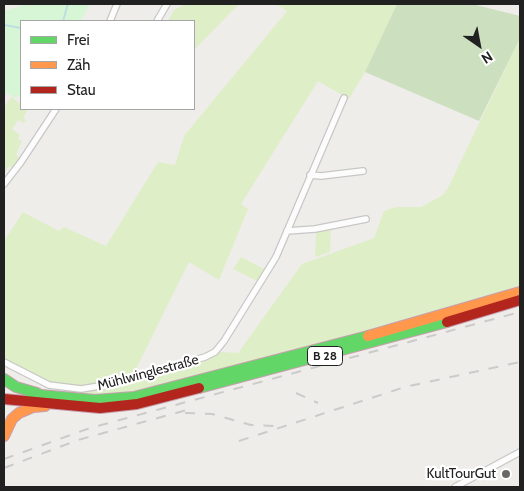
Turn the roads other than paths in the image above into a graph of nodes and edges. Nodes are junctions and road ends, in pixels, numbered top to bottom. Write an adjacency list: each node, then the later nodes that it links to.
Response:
1 (117, 4): 3 (street)
2 (167, 4): 4 (street)
3 (110, 20)
4 (158, 20)
5 (344, 98): 8 (street, Mühlwinglestraße)
6 (55, 110): 9 (street)
7 (363, 171): 8 (street)
8 (310, 175): 11 (street, Mühlwinglestraße)
9 (4, 184)
10 (366, 219): 11 (street)
11 (287, 231): 14 (street, Mühlwinglestraße)
12 (520, 292): 17 (highway, B 28)
13 (520, 300): 19 (highway, B 28)
14 (4, 362)
15 (4, 379): 17 (highway)
16 (4, 393): 17 (highway, B 28)
17 (43, 395)
18 (4, 399): 19 (highway, B 28)
19 (54, 404): 20 (highway)
20 (4, 436)
21 (520, 452): 22 (street)
22 (455, 487)

